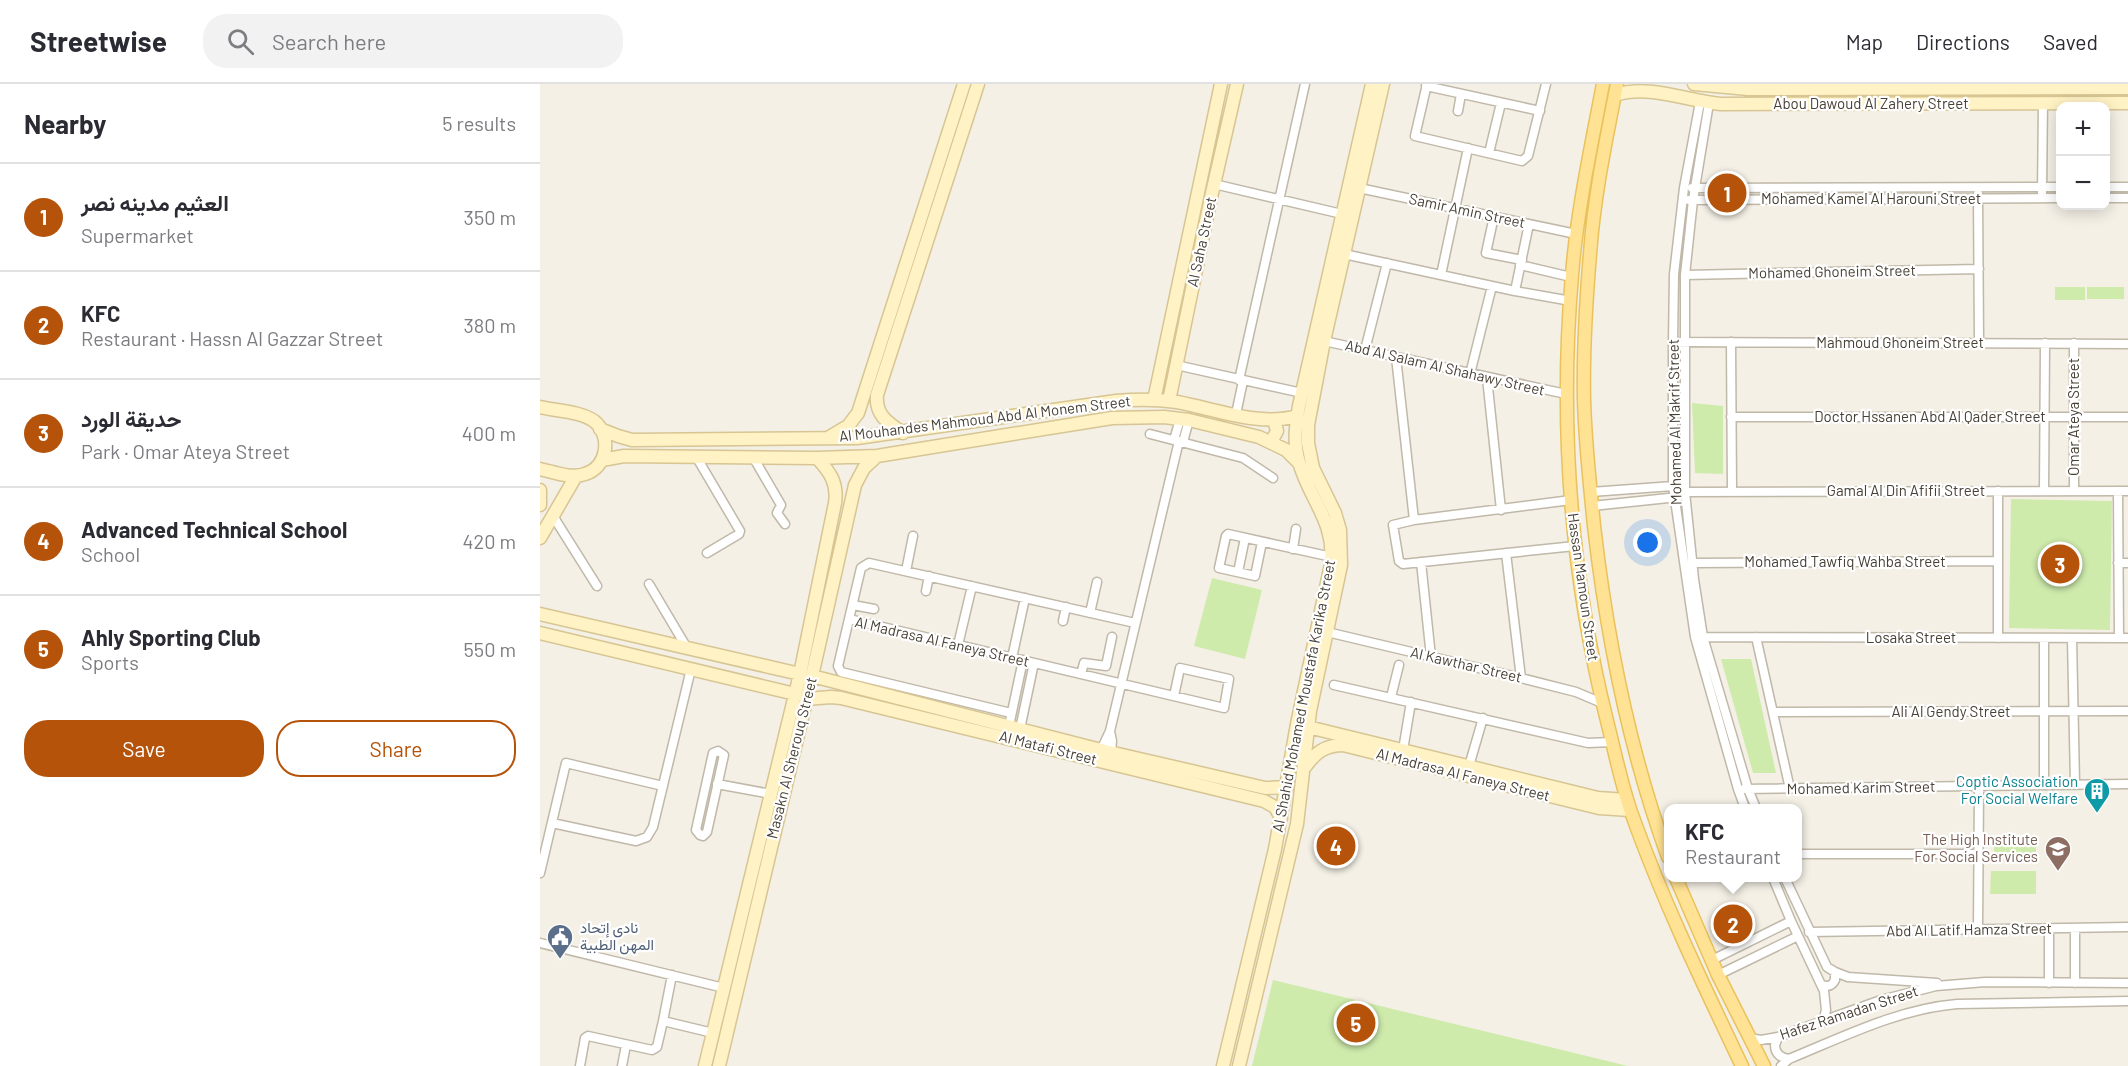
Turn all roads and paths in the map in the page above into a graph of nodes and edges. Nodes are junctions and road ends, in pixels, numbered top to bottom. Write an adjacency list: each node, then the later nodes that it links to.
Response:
1 (964, 84): 87 (street)
2 (978, 84): 86 (street)
3 (1221, 84): 43 (street, Al Saha Street)
4 (1237, 84): 30 (street, Al Saha Street)
5 (1305, 84): 45 (street)
6 (1372, 84): 50 (street, Al Shahid Mohamed Moustafa Karika Street)
7 (1383, 84): 36 (street, Al Shahid Mohamed Moustafa Karika Street)
8 (1546, 84): 27 (street)
9 (1603, 84): 55 (main road, Hassan Mamoun Street)
10 (1426, 85): 18 (street); 28 (street)
11 (1706, 85): 16 (street, Abou Dawoud Al Zahery Street)
12 (2043, 86): 13 (street, Abou Dawoud Al Zahery Street); 16 (street, Abou Dawoud Al Zahery Street)
13 (2071, 86): 15 (street, Abou Dawoud Al Zahery Street)
14 (1654, 88): 17 (street, Abou Dawoud Al Zahery Street); 19 (street, Abou Dawoud Al Zahery Street)
15 (2128, 88)
16 (1835, 89): 23 (street)
17 (1616, 90): 121 (main road, Hassan Mamoun Street)
18 (1461, 94): 20 (street); 26 (street)
19 (1705, 102): 23 (street, Abou Dawoud Al Zahery Street); 37 (street, Mohamed Al Makrif Street); 38 (street, Mohamed Al Makrif Street)
20 (1501, 103): 27 (street); 29 (street)
21 (2043, 103): 23 (street, Abou Dawoud Al Zahery Street); 24 (street, Abou Dawoud Al Zahery Street); 32 (street)
22 (2128, 103): 25 (street, Abou Dawoud Al Zahery Street)
23 (1834, 104)
24 (2056, 104)
25 (2110, 104)
26 (1458, 111)
27 (1540, 111): 29 (street)
28 (1468, 148): 29 (street); 49 (street)
29 (1489, 153)
30 (1214, 184): 45 (street); 48 (street, Al Saha Street)
31 (1978, 187): 32 (street, Mohamed Kamel Al Harouni Street); 38 (street, Mohamed Kamel Al Harouni Street); 44 (street)
32 (2042, 187): 33 (street, Mohamed Kamel Al Harouni Street); 39 (street)
33 (2056, 187)
34 (2110, 187): 35 (street)
35 (2128, 187)
36 (1359, 188): 49 (street, Samir Amin Street); 56 (street, Al Shahid Mohamed Moustafa Karika Street)
37 (1684, 188): 38 (street, Mohamed Kamel Al Harouni Street); 46 (street, Mohamed Al Makrif Street)
38 (1695, 188): 47 (street, Mohamed Al Makrif Street)
39 (2042, 198): 40 (street, Mohamed Kamel Al Harouni Street); 44 (street, Mohamed Kamel Al Harouni Street)
40 (2056, 198)
41 (2110, 198): 42 (street)
42 (2128, 198)
43 (1195, 199): 48 (street); 51 (street, Al Saha Street)
44 (1978, 199): 47 (street, Mohamed Kamel Al Harouni Street); 59 (street)
45 (1279, 200): 50 (street); 79 (street)
46 (1682, 200): 47 (street, Mohamed Kamel Al Harouni Street); 67 (street, Mohamed Al Makrif Street)
47 (1693, 200): 61 (street, Mohamed Al Makrif Street)
48 (1210, 202): 53 (street, Al Saha Street)
49 (1455, 208): 52 (street, Samir Amin Street); 60 (street)
50 (1342, 214): 81 (street, Al Shahid Mohamed Moustafa Karika Street)
51 (1192, 216): 53 (street); 80 (street, Al Saha Street)
52 (1494, 216): 54 (street, Samir Amin Street); 58 (street)
53 (1206, 219): 76 (street, Al Saha Street)
54 (1529, 224): 55 (street, Samir Amin Street); 58 (street)
55 (1576, 234): 62 (main road, Hassan Mamoun Street)
56 (1344, 254): 57 (street); 66 (street, Al Shahid Mohamed Moustafa Karika Street)
57 (1387, 263): 60 (street); 74 (street)
58 (1521, 263): 62 (street); 64 (street)
59 (1979, 269): 61 (street, Mohamed Ghoneim Street); 70 (street)
60 (1441, 275): 63 (street)
61 (1685, 275): 68 (street, Mohamed Al Makrif Street)
62 (1571, 277): 65 (main road, Hassan Mamoun Street)
63 (1492, 286): 64 (street); 77 (street)
64 (1515, 291): 65 (street)
65 (1571, 301): 82 (main road, Hassan Mamoun Street)
66 (1324, 341): 74 (street, Abd Al Salam Al Shahawy Street); 166 (street, Al Shahid Mohamed Moustafa Karika Street)
67 (1672, 342): 68 (street, Mahmoud Ghoneim Street); 111 (street, Mohamed Al Makrif Street)
68 (1684, 342): 69 (street, Mahmoud Ghoneim Street); 122 (street, Mohamed Al Makrif Street)
69 (1731, 342): 70 (street, Mahmoud Ghoneim Street); 90 (street)
70 (1979, 343): 71 (street, Mahmoud Ghoneim Street)
71 (2045, 343): 72 (street, Mahmoud Ghoneim Street); 91 (street, Omar Ateya Street)
72 (2074, 343): 73 (street, Mahmoud Ghoneim Street); 92 (street, Omar Ateya Street)
73 (2128, 344)
74 (1365, 350): 75 (street, Abd Al Salam Al Shahawy Street)
75 (1396, 357): 77 (street, Abd Al Salam Al Shahawy Street); 129 (street)
76 (1176, 366): 79 (street); 83 (street, Al Saha Street)
77 (1470, 374): 78 (street, Abd Al Salam Al Shahawy Street)
78 (1487, 378): 82 (street, Abd Al Salam Al Shahawy Street); 127 (street)
79 (1241, 380): 81 (street); 88 (street)
80 (1156, 386): 83 (street); 84 (street, Al Saha Street)
81 (1302, 393): 89 (street, Al Shahid Mohamed Moustafa Karika Street)
82 (1566, 394): 124 (main road, Hassan Mamoun Street)
83 (1170, 395): 84 (street, Al Mouhandes Mahmoud Abd Al Monem Street); 88 (street, Al Mouhandes Mahmoud Abd Al Monem Street)
84 (1154, 400): 97 (street, Al Mouhandes Mahmoud Abd Al Monem Street)
85 (540, 407): 96 (street, Al Mouhandes Mahmoud Abd Al Monem Street)
86 (879, 411): 87 (street); 97 (street)
87 (858, 413): 99 (street)
88 (1236, 414): 95 (street, Al Mouhandes Mahmoud Abd Al Monem Street)
89 (1297, 416): 95 (street, Al Mouhandes Mahmoud Abd Al Monem Street); 107 (street, Al Shahid Mohamed Moustafa Karika Street)
90 (1731, 417): 91 (street, Doctor Hssanen Abd Al Qader Street); 115 (street)
91 (2044, 417): 92 (street, Doctor Hssanen Abd Al Qader Street); 117 (street, Omar Ateya Street)
92 (2074, 417): 93 (street, Doctor Hssanen Abd Al Qader Street); 118 (street, Omar Ateya Street)
93 (2128, 417)
94 (1184, 419): 100 (street); 101 (street, Al Mouhandes Mahmoud Abd Al Monem Street); 102 (street, Al Mouhandes Mahmoud Abd Al Monem Street)
95 (1274, 420): 101 (street)
96 (600, 429): 99 (street, Al Mouhandes Mahmoud Abd Al Monem Street); 106 (street)
97 (903, 433): 99 (street, Al Mouhandes Mahmoud Abd Al Monem Street)
98 (1150, 434): 100 (street)
99 (826, 439)
100 (1179, 441): 110 (street); 165 (street)
101 (1271, 442): 107 (street, Al Mouhandes Mahmoud Abd Al Monem Street)
102 (877, 456): 105 (street, Al Mouhandes Mahmoud Abd Al Monem Street); 114 (street, Masakn Al Sherouq Street)
103 (753, 457): 104 (street, Al Mouhandes Mahmoud Abd Al Monem Street); 105 (street, Al Mouhandes Mahmoud Abd Al Monem Street); 130 (street)
104 (697, 458): 106 (street, Al Mouhandes Mahmoud Abd Al Monem Street); 139 (street)
105 (817, 458): 112 (street)
106 (602, 460): 109 (street)
107 (1299, 463): 141 (street, Al Shahid Mohamed Moustafa Karika Street)
108 (540, 469): 109 (street)
109 (576, 476): 128 (street)
110 (1273, 478)
111 (1673, 486): 121 (street); 122 (street, Gamal Al Din Afifii Street); 123 (street, Mohamed Al Makrif Street)
112 (836, 489): 114 (street); 185 (street, Masakn Al Sherouq Street)
113 (540, 490): 125 (street)
114 (854, 490): 185 (street, Masakn Al Sherouq Street)
115 (1732, 491): 116 (street, Gamal Al Din Afifii Street); 122 (street, Gamal Al Din Afifii Street)
116 (1998, 491): 117 (street, Gamal Al Din Afifii Street); 142 (street)
117 (2044, 491): 118 (street, Gamal Al Din Afifii Street)
118 (2074, 491): 119 (street, Gamal Al Din Afifii Street)
119 (2118, 491): 120 (street, Gamal Al Din Afifii Street); 145 (street)
120 (2128, 491)
121 (1591, 492): 126 (main road, Hassan Mamoun Street)
122 (1685, 492): 123 (street, Gamal Al Din Afifii Street); 144 (street, Mohamed Al Makrif Street)
123 (1675, 498): 126 (street, Gamal Al Din Afifii Street); 169 (street, Mohamed Al Makrif Street)
124 (1571, 500): 127 (street); 137 (main road, Hassan Mamoun Street)
125 (540, 505)
126 (1592, 506): 136 (main road, Hassan Mamoun Street)
127 (1501, 510): 129 (street)
128 (552, 516): 133 (street); 152 (street)
129 (1414, 520): 143 (street)
130 (784, 524)
131 (1296, 530): 138 (street)
132 (913, 536): 147 (street)
133 (540, 538)
134 (1245, 538): 135 (street); 148 (street); 148 (street)
135 (1262, 542): 138 (street); 148 (street)
136 (1596, 543): 137 (main road); 154 (main road, Hassan Mamoun Street)
137 (1575, 546): 140 (street); 156 (main road, Hassan Mamoun Street)
138 (1293, 549): 141 (street)
139 (707, 553)
140 (1506, 553): 143 (street); 186 (street)
141 (1332, 557): 217 (street, Al Shahid Mohamed Moustafa Karika Street)
142 (1998, 561): 144 (street, Mohamed Tawfiq Wahba Street); 171 (street)
143 (1421, 562): 177 (street)
144 (1692, 563): 169 (street, Mohamed Al Makrif Street)
145 (2118, 563): 146 (street); 174 (street)
146 (2128, 563)
147 (906, 571): 149 (street); 158 (street)
148 (1238, 573)
149 (929, 576): 153 (street); 155 (street)
150 (1097, 582): 161 (street)
151 (650, 584): 176 (street)
152 (597, 586)
153 (972, 586): 157 (street); 175 (street)
154 (1601, 589): 156 (main road); 228 (main road, Hassan Mamoun Street)
155 (926, 591)
156 (1581, 592): 196 (main road, Hassan Mamoun Street)
157 (1025, 598): 159 (street); 178 (street)
158 (853, 605): 160 (street); 163 (street)
159 (1066, 608): 161 (street); 164 (street)
160 (874, 609)
161 (1090, 613): 165 (street)
162 (540, 614): 176 (street, Al Matafi Street)
163 (849, 619): 175 (street, Al Madrasa Al Faneya Street); 202 (street, Al Madrasa Al Faneya Street)
164 (1063, 621)
165 (1135, 623): 188 (street)
166 (1327, 632): 177 (street, Al Kawthar Street); 203 (street, Al Shahid Mohamed Moustafa Karika Street)
167 (540, 633): 182 (street, Al Matafi Street)
168 (1112, 637): 184 (street)
169 (1699, 637): 170 (street, Losaka Street); 218 (street, Mohamed Al Makrif Street); 219 (street, Mohamed Al Makrif Street)
170 (1756, 637): 171 (street, Losaka Street); 200 (street)
171 (1998, 638): 172 (street, Losaka Street)
172 (2044, 638): 173 (street, Losaka Street); 197 (street)
173 (2072, 638): 174 (street, Losaka Street); 198 (street)
174 (2123, 638)
175 (958, 645): 178 (street, Al Madrasa Al Faneya Street)
176 (687, 648): 183 (street, Al Matafi Street)
177 (1431, 657): 186 (street, Al Kawthar Street)
178 (1012, 658): 179 (street, Al Madrasa Al Faneya Street)
179 (1023, 660): 180 (street, Al Madrasa Al Faneya Street); 202 (street)
180 (1034, 663): 184 (street, Al Madrasa Al Faneya Street); 202 (street)
181 (1399, 665): 194 (street)
182 (691, 669): 190 (street, Al Matafi Street); 215 (street)
183 (776, 669): 185 (street, Al Matafi Street); 190 (street)
184 (1081, 674): 188 (street, Al Madrasa Al Faneya Street)
185 (806, 675): 187 (street, Al Matafi Street); 191 (street, Masakn Al Sherouq Street)
186 (1521, 678): 196 (street, Al Kawthar Street)
187 (835, 682): 193 (street); 202 (street, Al Matafi Street)
188 (1120, 684): 192 (street, Al Madrasa Al Faneya Street); 208 (street)
189 (1334, 685): 194 (street)
190 (770, 688): 191 (street, Al Matafi Street)
191 (801, 696): 193 (street, Al Matafi Street); 222 (street, Masakn Al Sherouq Street); 264 (street, Masakn Al Sherouq Street)
192 (1174, 696): 192 (street, Al Madrasa Al Faneya Street)
193 (831, 697): 221 (street, Al Matafi Street)
194 (1391, 697): 195 (street)
195 (1411, 702): 201 (street); 207 (street)
196 (1602, 703): 205 (main road, Hassan Mamoun Street)
197 (2044, 711): 198 (street, Ali Al Gendy Street); 200 (street, Ali Al Gendy Street); 214 (street)
198 (2073, 711): 199 (street, Ali Al Gendy Street); 212 (street)
199 (2128, 711)
200 (1774, 712): 220 (street)
201 (1483, 718): 205 (street); 209 (street)
202 (1013, 723): 208 (street, Al Matafi Street)
203 (1308, 727): 204 (street, Al Madrasa Al Faneya Street); 210 (street, Al Shahid Mohamed Moustafa Karika Street)
204 (1328, 732): 206 (street); 207 (street, Al Madrasa Al Faneya Street)
205 (1612, 742): 225 (main road, Hassan Mamoun Street)
206 (1326, 748): 210 (street); 225 (street, Al Madrasa Al Faneya Street)
207 (1403, 750): 209 (street, Al Madrasa Al Faneya Street)
208 (1106, 751): 221 (street, Al Matafi Street)
209 (1469, 766): 225 (street, Al Madrasa Al Faneya Street)
210 (1304, 768): 266 (street, Al Shahid Mohamed Moustafa Karika Street)
211 (717, 784): 211 (street); 222 (street)
212 (2074, 784): 213 (street, Mohamed Karim Street); 214 (street, Mohamed Karim Street)
213 (2128, 784)
214 (2044, 785): 216 (street, Mohamed Karim Street)
215 (663, 786): 227 (street); 227 (street)
216 (1979, 786): 220 (street, Mohamed Karim Street); 230 (street)
217 (1287, 787): 221 (street, Al Matafi Street); 226 (street, Al Shahid Mohamed Moustafa Karika Street)
218 (1738, 789): 219 (street, Mohamed Karim Street); 223 (street, Mohamed Al Makrif Street)
219 (1748, 789): 220 (street, Mohamed Karim Street); 224 (street, Mohamed Al Makrif Street)
220 (1790, 789)
221 (1258, 793): 226 (street, Al Matafi Street)
222 (771, 794): 252 (street, Masakn Al Sherouq Street)
223 (1744, 804)
224 (1754, 804)
225 (1629, 805): 267 (main road, Hassan Mamoun Street)
226 (1281, 818): 265 (street, Al Shahid Mohamed Moustafa Karika Street)
227 (552, 823): 231 (street)
228 (1664, 845)
229 (1802, 854): 230 (street)
230 (1979, 854): 239 (street)
231 (540, 873)
232 (1678, 882): 243 (main road)
233 (1775, 882): 235 (street)
234 (1787, 882): 240 (street)
235 (1791, 921): 241 (street); 243 (street)
236 (2128, 927): 238 (street, Abd Al Latif Hamza Street)
237 (2049, 928): 238 (street, Abd Al Latif Hamza Street); 239 (street, Abd Al Latif Hamza Street); 248 (street)
238 (2075, 928): 249 (street)
239 (1978, 929): 240 (street, Abd Al Latif Hamza Street)
240 (1809, 932): 244 (street)
241 (1798, 936): 246 (street); 251 (street)
242 (540, 943): 245 (street)
243 (1712, 960): 246 (main road)
244 (1834, 972): 250 (street); 251 (street)
245 (672, 975): 252 (street); 254 (street)
246 (1718, 975): 258 (main road)
247 (2128, 982): 249 (street, Hafez Ramadan Street)
248 (2049, 983): 249 (street, Hafez Ramadan Street); 250 (street, Hafez Ramadan Street)
249 (2075, 983)
250 (1952, 984): 255 (street, Hafez Ramadan Street)
251 (1822, 985): 255 (street)
252 (724, 988): 256 (street, Masakn Al Sherouq Street)
253 (2128, 1001): 260 (street, Hafez Ramadan Street)
254 (663, 1021): 256 (street); 259 (street)
255 (1823, 1022): 257 (street, Hafez Ramadan Street)
256 (713, 1033): 263 (street, Masakn Al Sherouq Street)
257 (1778, 1037): 258 (street, Hafez Ramadan Street); 260 (street)
258 (1749, 1038): 268 (main road)
259 (626, 1045): 261 (street); 262 (street)
260 (1789, 1059): 269 (street, Hafez Ramadan Street)
261 (580, 1066)
262 (621, 1066)
263 (705, 1066)
264 (719, 1066)
265 (1223, 1066)
266 (1239, 1066)
267 (1742, 1066)
268 (1764, 1066)
269 (1781, 1066)

